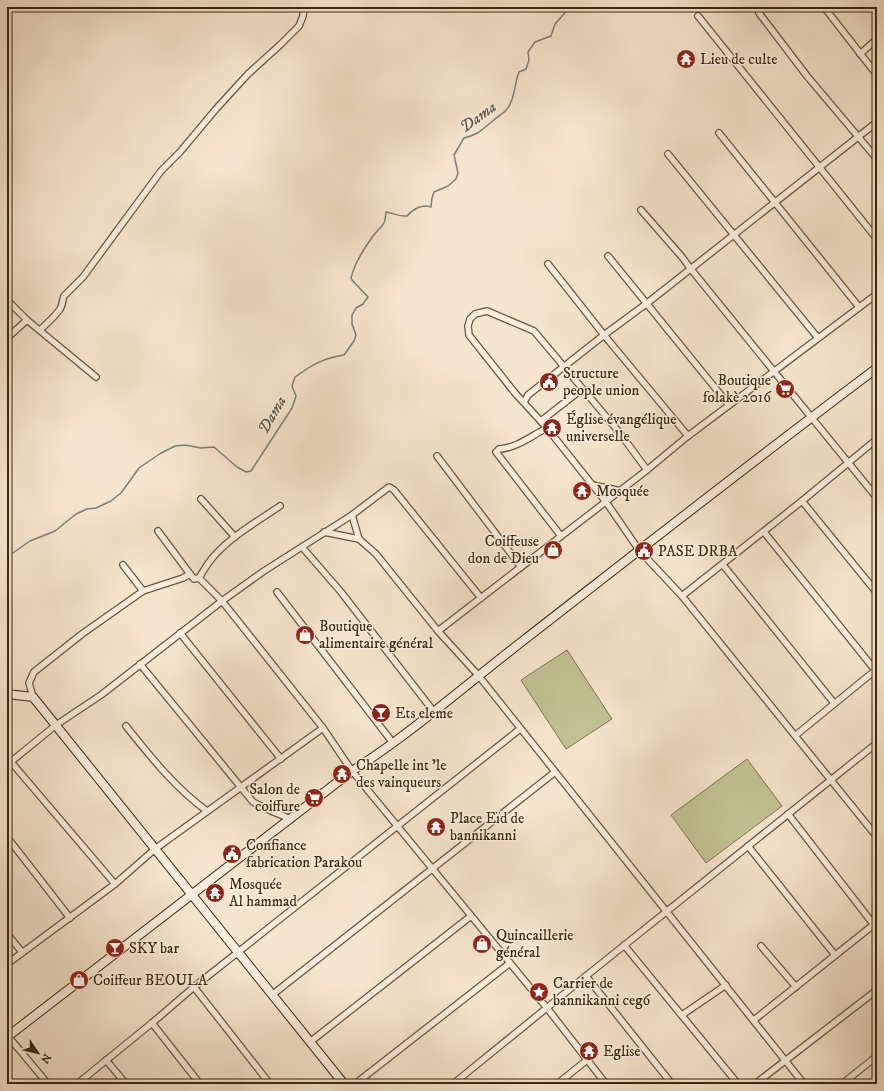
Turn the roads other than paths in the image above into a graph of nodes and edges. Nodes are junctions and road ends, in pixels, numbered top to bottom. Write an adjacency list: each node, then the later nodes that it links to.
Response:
1 (304, 7): 26 (street)
2 (824, 7): 6 (street)
3 (759, 13): 10 (street)
4 (698, 16): 13 (street)
5 (877, 39): 6 (street)
6 (860, 54): 7 (street)
7 (877, 75)
8 (877, 122): 10 (street)
9 (719, 133): 14 (street)
10 (859, 136): 12 (street); 13 (street)
11 (668, 154): 16 (street)
12 (877, 159)
13 (820, 168): 14 (street); 17 (street)
14 (775, 202): 16 (street); 24 (street)
15 (641, 210): 20 (street)
16 (734, 235): 20 (street); 29 (street)
17 (877, 240)
18 (608, 256): 23 (street)
19 (548, 264): 27 (street)
20 (690, 268): 23 (street); 32 (street)
21 (877, 294): 24 (street)
22 (7, 300): 25 (street)
23 (646, 304): 27 (street); 36 (street)
24 (860, 307): 29 (street)
25 (27, 320): 26 (street); 28 (street)
26 (40, 330): 33 (street)
27 (604, 334): 30 (street); 40 (street)
28 (7, 338)
29 (818, 338): 32 (street)
30 (564, 367): 34 (street); 35 (street); 35 (street)
31 (877, 368): 37 (street)
32 (773, 372): 36 (street); 37 (street)
33 (96, 377)
34 (582, 390): 38 (street); 44 (street)
35 (524, 402): 38 (street)
36 (729, 405): 40 (street)
37 (812, 417): 43 (street); 60 (street)
38 (541, 421): 39 (street)
39 (547, 428): 45 (street); 56 (street)
40 (688, 436): 44 (street)
41 (877, 439): 43 (street)
42 (437, 456): 63 (street)
43 (848, 462): 47 (street); 49 (street)
44 (647, 470): 46 (street)
45 (592, 484): 46 (street); 50 (street)
46 (621, 491): 50 (street)
47 (877, 498)
48 (201, 499): 57 (street)
49 (802, 501): 55 (street); 68 (street)
50 (606, 502): 56 (street); 60 (street)
51 (280, 506): 57 (street)
52 (352, 515): 54 (street); 58 (street); 70 (street)
53 (158, 531): 64 (street)
54 (324, 532): 58 (street); 59 (street)
55 (764, 532): 62 (street); 75 (street)
56 (561, 536): 63 (street)
57 (235, 537): 65 (street)
58 (359, 539): 72 (street)
59 (302, 547): 71 (street); 80 (street)
60 (639, 550): 69 (street); 76 (street)
61 (123, 565): 66 (street)
62 (723, 565): 69 (street); 79 (street)
63 (521, 567): 70 (street)
64 (190, 574): 65 (street); 66 (street)
65 (198, 578): 71 (street)
66 (143, 591): 78 (street)
67 (277, 592): 86 (street)
68 (877, 593)
69 (682, 596): 85 (street)
70 (481, 598): 72 (street)
71 (222, 601): 73 (street); 83 (street)
72 (438, 631): 76 (street)
73 (180, 633): 74 (street); 89 (street)
74 (140, 664): 81 (street); 94 (street)
75 (876, 669): 79 (street)
76 (478, 675): 80 (street); 84 (street)
77 (7, 694): 78 (street)
78 (33, 697): 81 (street)
79 (834, 703): 85 (street)
80 (434, 712): 86 (street)
81 (56, 725): 90 (street); 102 (street)
82 (126, 726): 95 (street)
83 (323, 728): 89 (street); 91 (street)
84 (520, 728): 92 (street); 98 (street)
85 (796, 735): 93 (street)
86 (393, 743): 91 (street)
87 (875, 745): 88 (street); 93 (street)
88 (877, 753)
89 (281, 758): 94 (street)
90 (9, 764): 104 (street)
91 (352, 771): 97 (street); 98 (street)
92 (555, 772): 103 (street); 106 (street)
93 (831, 780): 96 (street); 100 (street)
94 (241, 787): 95 (street); 97 (street)
95 (207, 811): 102 (street)
96 (788, 814): 101 (street); 109 (street)
97 (291, 818): 105 (street)
98 (397, 826): 103 (street); 114 (street)
99 (7, 837): 108 (street)
100 (877, 837)
101 (748, 846): 106 (street); 115 (street)
102 (155, 849): 104 (street); 105 (street)
103 (433, 869): 107 (street); 123 (street)
104 (115, 884): 108 (street)
105 (192, 896): 114 (street); 128 (street)
106 (667, 911): 111 (street); 119 (street)
107 (471, 916): 116 (street); 129 (street)
108 (70, 918): 113 (street)
109 (875, 923): 115 (street)
110 (7, 934): 113 (street)
111 (624, 945): 118 (street); 125 (street)
112 (761, 946): 120 (street)
113 (22, 952): 117 (street)
114 (238, 952): 121 (street); 123 (street)
115 (835, 955): 120 (street)
116 (510, 963): 124 (street); 140 (street)
117 (7, 964)
118 (586, 976): 124 (street); 144 (street)
119 (726, 985): 125 (street); 126 (street)
120 (796, 987): 126 (street)
121 (194, 988): 127 (street); 138 (street)
122 (877, 990): 133 (street)
123 (272, 995): 129 (street)
124 (547, 1008): 132 (street); 141 (street)
125 (682, 1015): 145 (street)
126 (754, 1020): 133 (street)
127 (152, 1023): 131 (street); 137 (street)
128 (7, 1036): 134 (street)
129 (310, 1042): 139 (street)
130 (877, 1056): 148 (street)
131 (106, 1060): 135 (street); 136 (street)
132 (587, 1060): 142 (street); 143 (street)
133 (786, 1060): 146 (street); 147 (street)
134 (48, 1084)
135 (77, 1084)
136 (126, 1084)
137 (200, 1084)
138 (270, 1084)
139 (344, 1084)
140 (355, 1084)
141 (453, 1084)
142 (557, 1084)
143 (606, 1084)
144 (672, 1084)
145 (738, 1084)
146 (755, 1084)
147 (804, 1084)
148 (842, 1084)

